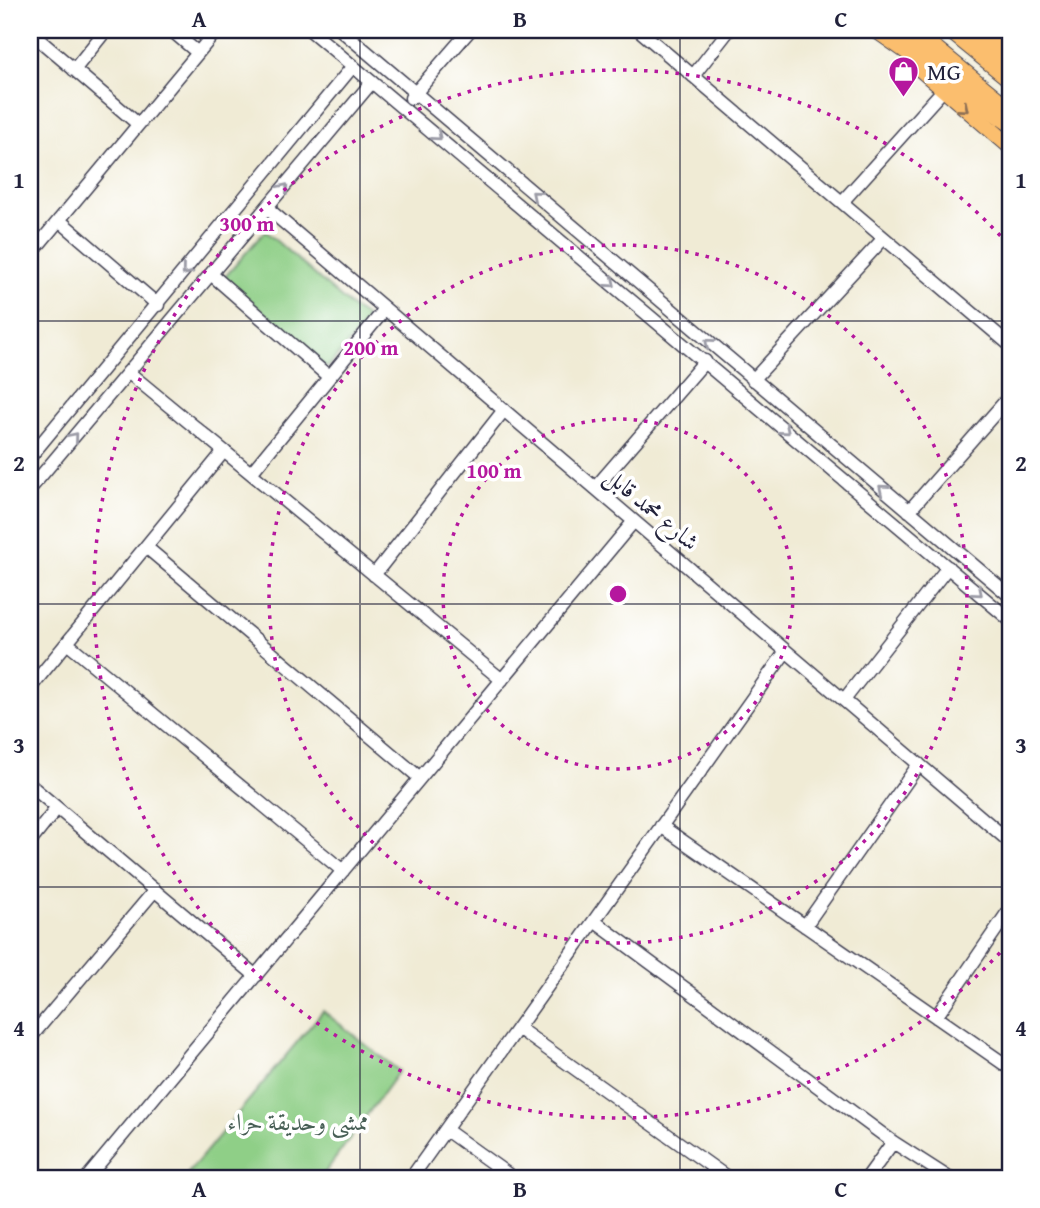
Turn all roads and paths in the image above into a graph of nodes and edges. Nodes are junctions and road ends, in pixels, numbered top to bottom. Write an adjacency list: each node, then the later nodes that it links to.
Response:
1 (106, 30): 19 (street)
2 (171, 30): 16 (street)
3 (217, 30): 16 (street)
4 (310, 30): 18 (street)
5 (341, 30): 24 (street)
6 (470, 30): 24 (street)
7 (639, 30): 20 (street)
8 (729, 30): 20 (street)
9 (878, 30): 23 (main road); 27 (highway)
10 (911, 30): 26 (highway)
11 (951, 30): 21 (highway)
12 (979, 30): 17 (highway)
13 (998, 30): 15 (main road)
14 (30, 32): 19 (street)
15 (1010, 40)
16 (198, 53): 28 (street)
17 (1010, 60)
18 (353, 66): 22 (street); 36 (street, one-way to 36)
19 (74, 69): 28 (street)
20 (692, 76): 30 (street)
21 (1010, 78)
22 (372, 82): 25 (street); 31 (street, one-way to 22)
23 (943, 90): 29 (main road, one-way to 29); 30 (street)
24 (416, 93): 25 (street); 42 (street, one-way to 24)
25 (403, 108): 39 (street, one-way to 39)
26 (1010, 111)
27 (1010, 122)
28 (138, 124): 32 (street)
29 (1010, 146)
30 (842, 202): 33 (street)
31 (267, 208): 35 (street); 37 (street, شارع محمد قابل)
32 (59, 220): 34 (street); 36 (street)
33 (884, 238): 38 (street); 42 (street)
34 (30, 255)
35 (211, 274): 40 (street); 41 (street)
36 (158, 304): 46 (street)
37 (385, 309): 41 (street); 44 (street, شارع محمد قابل)
38 (1010, 345)
39 (705, 362): 48 (street); 53 (street, one-way to 53)
40 (128, 372): 45 (street); 49 (street, one-way to 40)
41 (329, 377): 47 (street)
42 (753, 380): 50 (street, one-way to 42)
43 (1010, 396): 50 (street)
44 (503, 410): 48 (street, شارع محمد قابل); 54 (street)
45 (224, 451): 47 (street); 52 (street)
46 (30, 457)
47 (251, 473): 54 (street)
48 (596, 488): 51 (street, شارع محمد قابل)
49 (30, 489)
50 (909, 510): 55 (street)
51 (634, 521): 58 (street, شارع محمد قابل); 59 (street)
52 (146, 547): 57 (street); 63 (street)
53 (947, 567): 56 (street, one-way to 56); 61 (street)
54 (374, 575): 59 (street)
55 (1010, 596)
56 (1010, 620)
57 (66, 643): 60 (street); 69 (street)
58 (786, 651): 61 (street, شارع محمد قابل); 66 (street)
59 (502, 680): 63 (street)
60 (30, 688)
61 (844, 700): 62 (street, شارع محمد قابل)
62 (919, 764): 68 (street, شارع محمد قابل); 73 (street)
63 (420, 778): 69 (street)
64 (30, 785): 65 (street)
65 (57, 808): 67 (street); 70 (street)
66 (661, 826): 72 (street); 73 (street)
67 (30, 842)
68 (1010, 842)
69 (343, 871): 74 (street)
70 (155, 890): 74 (street); 77 (street)
71 (1010, 909): 75 (street)
72 (594, 921): 76 (street); 80 (street)
73 (805, 926): 75 (street)
74 (256, 976): 83 (street)
75 (936, 1017): 78 (street)
76 (518, 1028): 79 (street); 86 (street)
77 (30, 1038)
78 (1010, 1068)
79 (446, 1130): 84 (street); 85 (street)
80 (893, 1142): 87 (street); 88 (street)
81 (30, 1166): 82 (street)
82 (39, 1178)
83 (87, 1178)
84 (411, 1178)
85 (513, 1178)
86 (728, 1178)
87 (867, 1178)
88 (949, 1178)

